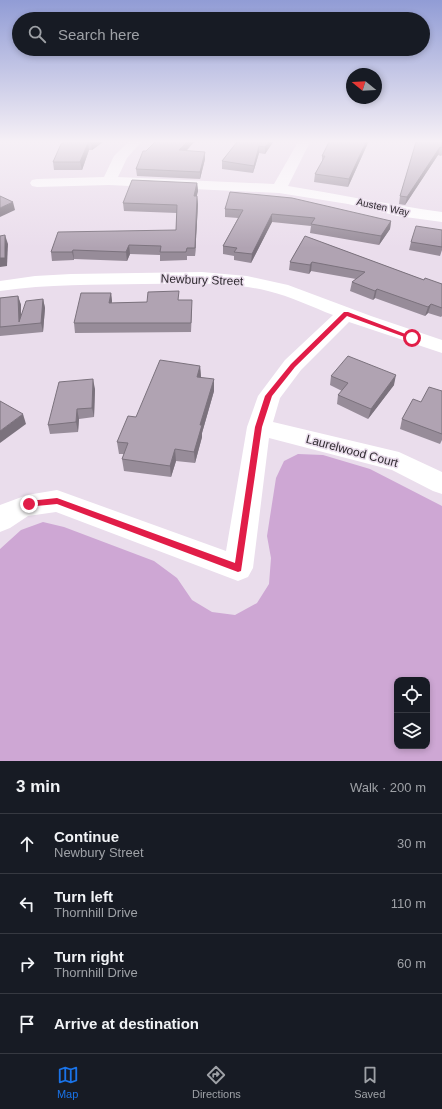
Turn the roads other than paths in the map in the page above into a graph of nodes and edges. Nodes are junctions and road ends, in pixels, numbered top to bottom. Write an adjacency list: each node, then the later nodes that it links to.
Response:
1 (111, 178): 3 (street)
2 (285, 178): 5 (street)
3 (109, 181): 4 (street, Austen Way); 5 (street, Austen Way)
4 (37, 184)
5 (279, 189): 6 (street, Austen Way)
6 (442, 218)
7 (0, 286): 8 (street, Newbury Street)
8 (346, 314): 9 (street, Newbury Street); 10 (street)
9 (442, 347)
10 (259, 427): 11 (street, Laurelwood Court); 12 (street)
11 (442, 484)
12 (0, 520)

